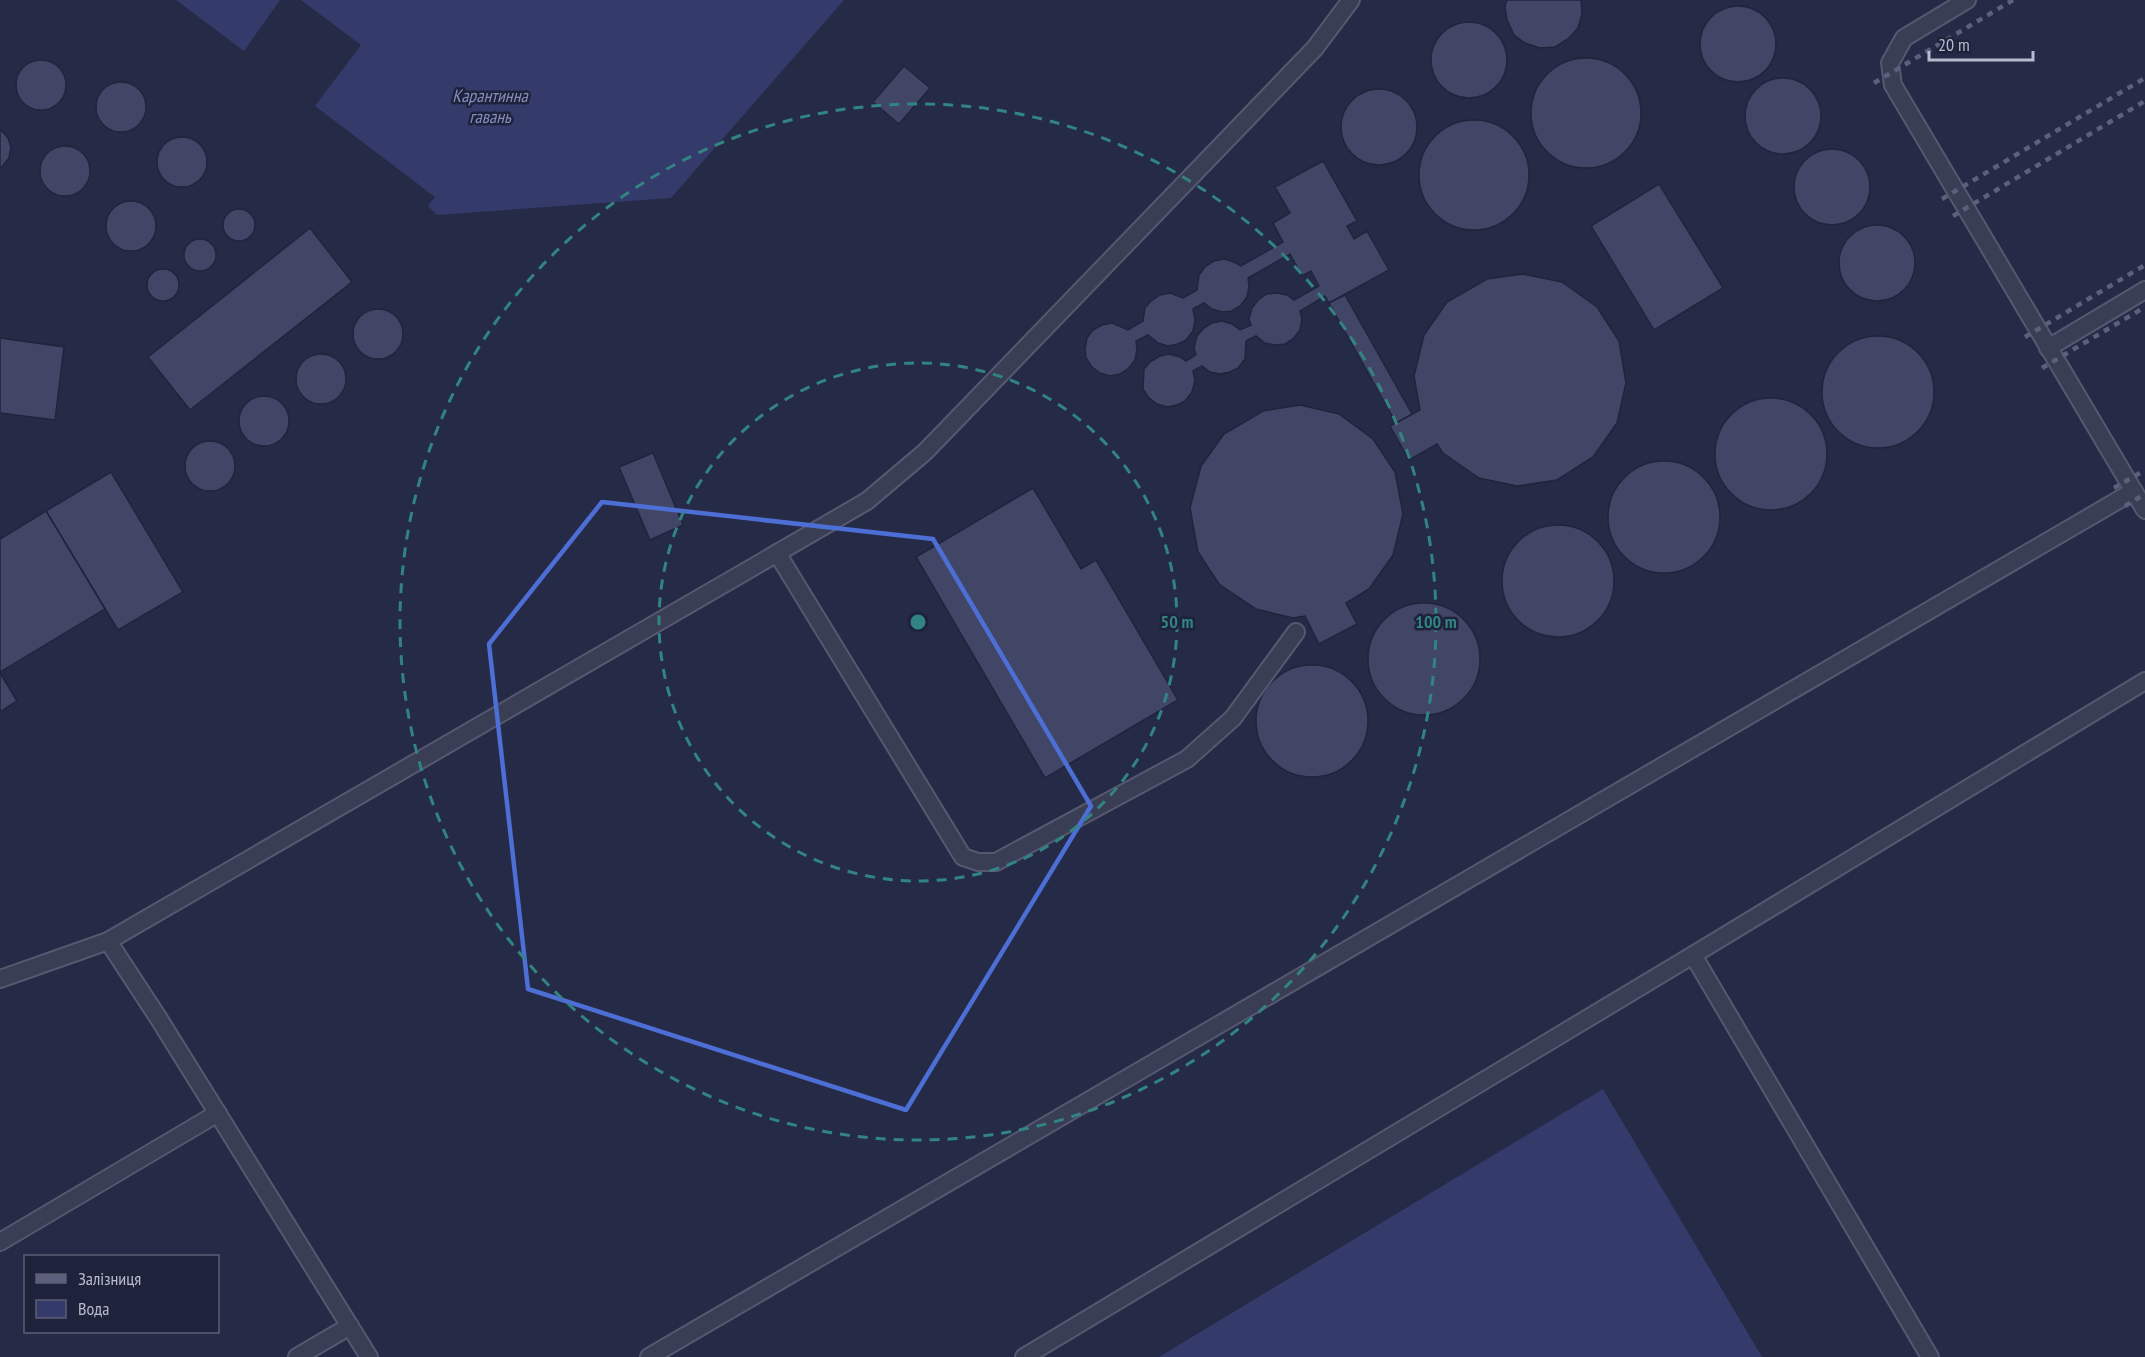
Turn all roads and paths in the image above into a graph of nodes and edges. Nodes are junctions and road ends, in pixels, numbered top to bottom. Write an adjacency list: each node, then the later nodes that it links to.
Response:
1 (1351, 0): 7 (lane)
2 (1967, 0): 4 (lane)
3 (2145, 290): 4 (lane)
4 (2048, 348): 5 (lane)
5 (2134, 491): 6 (lane); 18 (lane)
6 (2145, 510)
7 (777, 553): 8 (lane); 10 (lane)
8 (1296, 632)
9 (2145, 681): 11 (lane)
10 (108, 941): 12 (lane); 13 (lane)
11 (1693, 955): 19 (lane); 20 (lane)
12 (0, 979)
13 (218, 1113): 14 (lane); 15 (lane)
14 (0, 1242)
15 (350, 1326): 16 (lane); 17 (lane)
16 (297, 1357)
17 (369, 1357)
18 (650, 1357)
19 (1024, 1357)
20 (1930, 1357)

